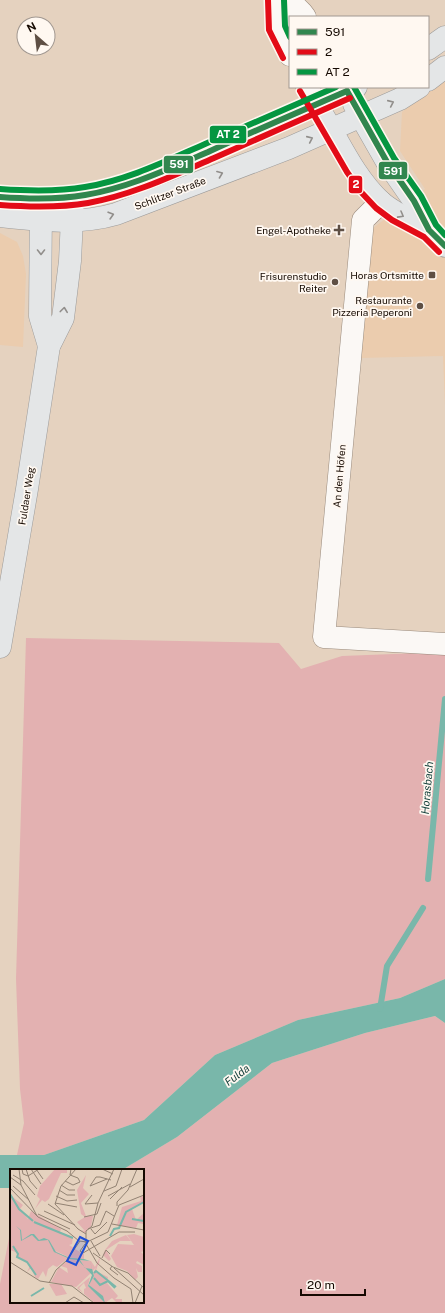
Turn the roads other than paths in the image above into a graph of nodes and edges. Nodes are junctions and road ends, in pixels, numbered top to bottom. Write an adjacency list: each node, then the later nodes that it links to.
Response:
1 (276, 0): 6 (street)
2 (289, 0): 3 (street)
3 (304, 16)
4 (445, 37): 5 (main road)
5 (429, 48)
6 (289, 53)
7 (445, 67): 8 (main road)
8 (429, 79)
9 (349, 88): 11 (main road, Schlitzer Straße); 12 (main road)
10 (417, 88): 12 (main road, Schlitzer Straße, one-way to 10)
11 (312, 95): 13 (main road); 15 (main road, Schlitzer Straße)
12 (362, 116): 13 (main road, Schlitzer Straße); 20 (main road)
13 (332, 129): 16 (main road); 19 (main road, Schlitzer Straße, one-way to 13)
14 (0, 197): 17 (main road, Schlitzer Straße)
15 (73, 197): 17 (main road, Schlitzer Straße); 19 (main road, Fuldaer Weg)
16 (381, 202): 20 (main road, one-way to 20); 23 (street, An den Höfen)
17 (41, 210): 18 (main road, Schlitzer Straße); 19 (main road, Schlitzer Straße); 22 (main road, Fuldaer Weg, one-way to 22)
18 (0, 216)
19 (72, 220): 22 (main road, Fuldaer Weg, one-way to 19)
20 (429, 230): 21 (main road)
21 (445, 246)
22 (49, 346): 24 (main road, Fuldaer Weg)
23 (445, 644)
24 (0, 647)

